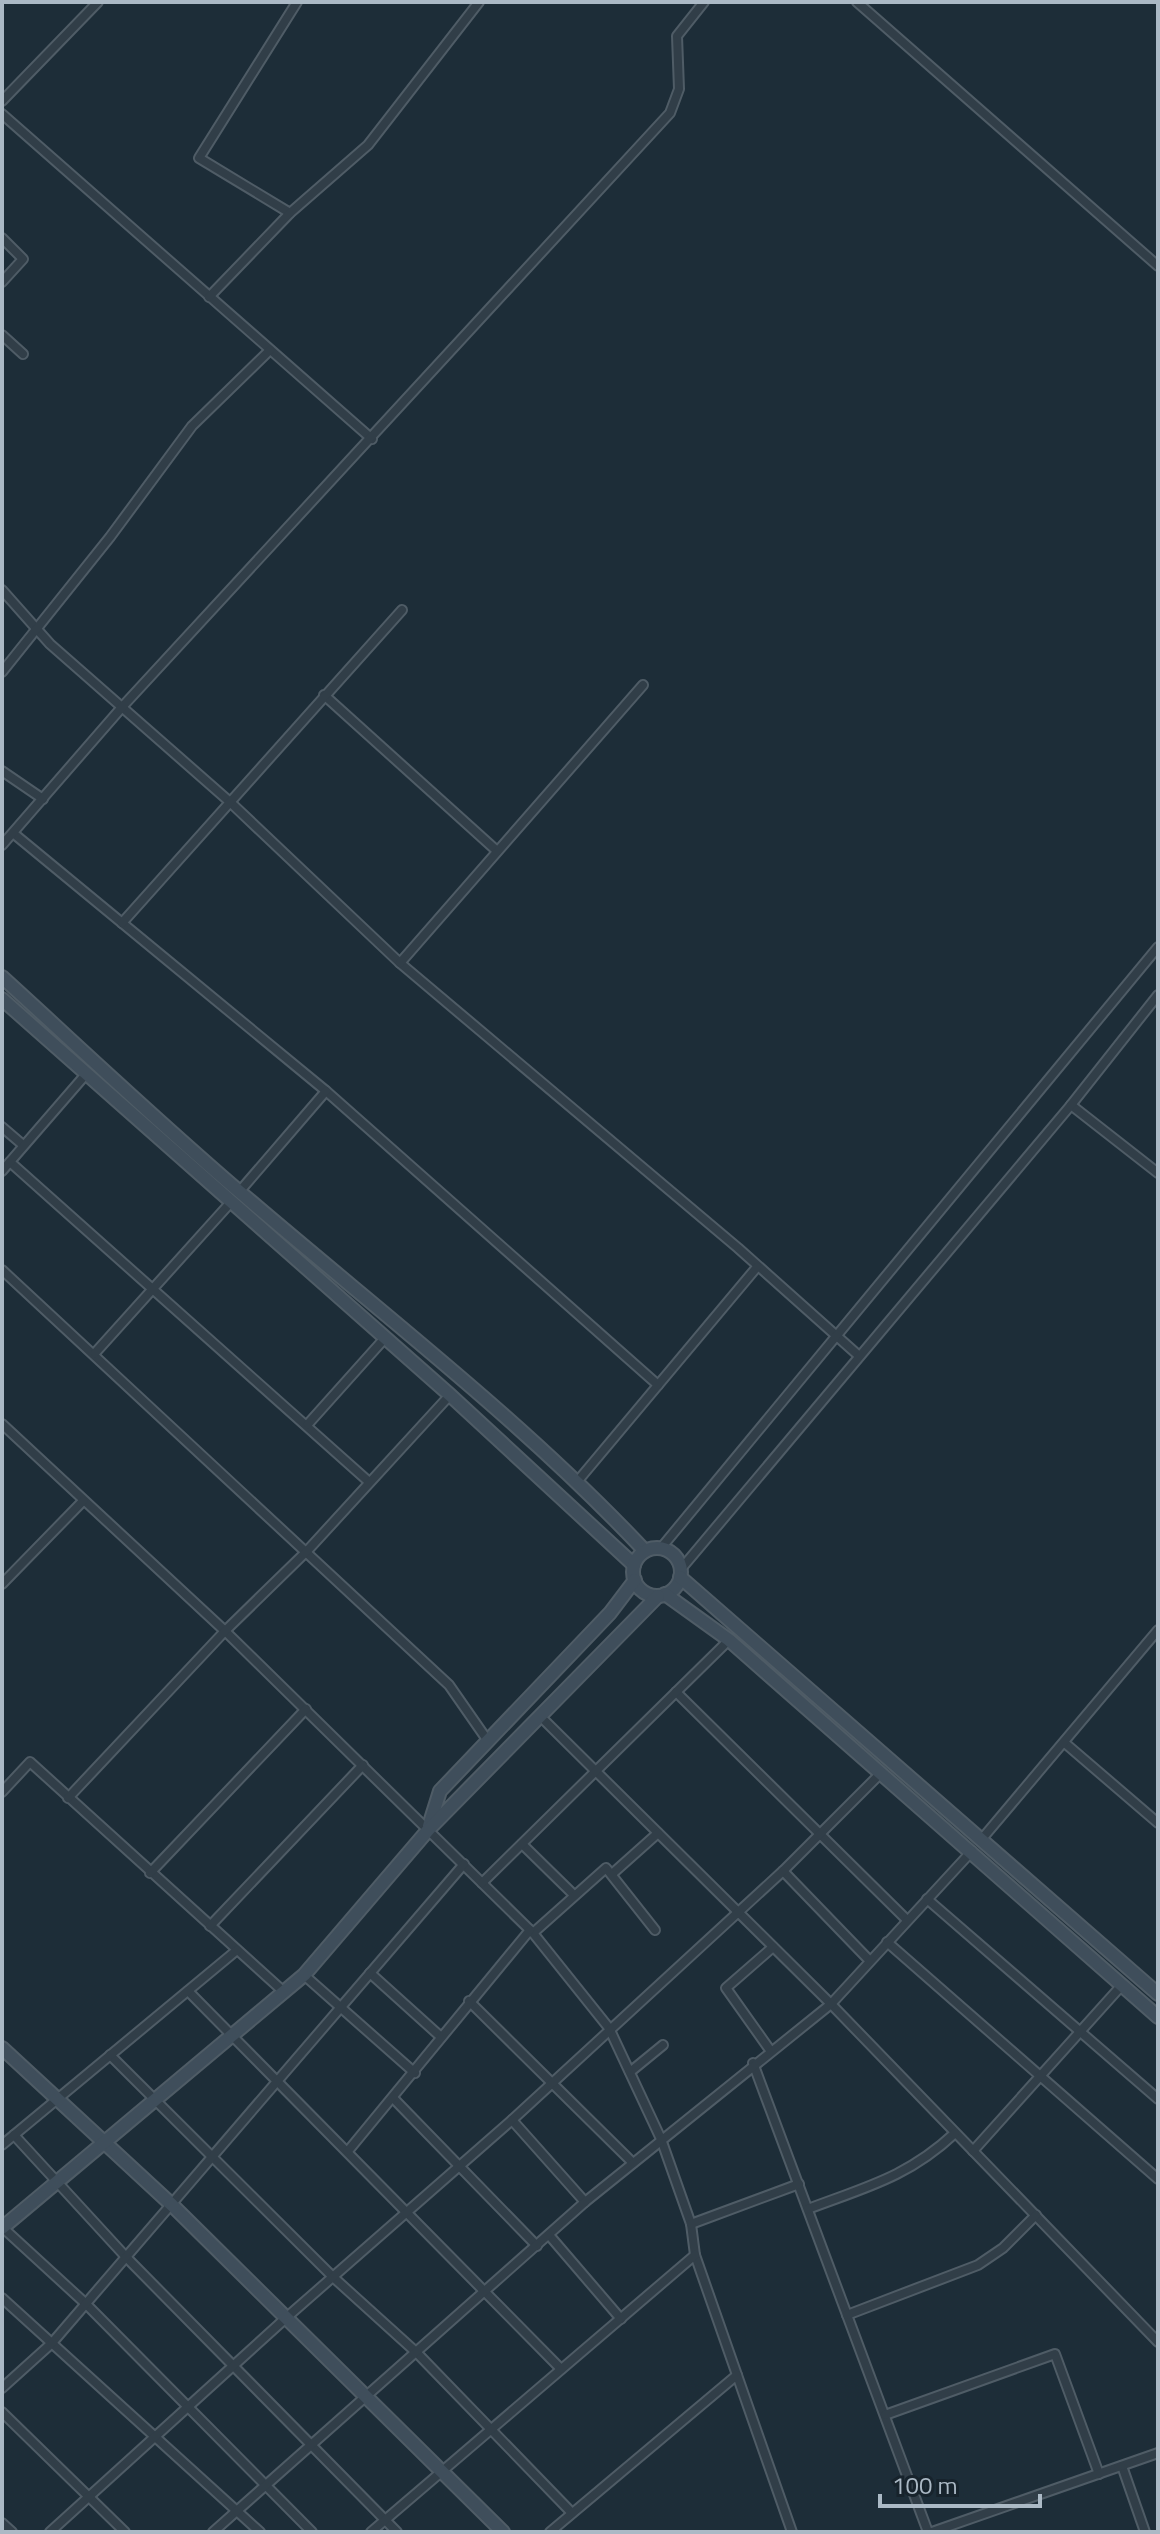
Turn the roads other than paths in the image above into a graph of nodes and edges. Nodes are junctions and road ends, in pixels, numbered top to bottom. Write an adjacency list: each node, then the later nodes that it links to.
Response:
1 (98, 2): 6 (street)
2 (297, 2): 8 (street)
3 (479, 2): 8 (street)
4 (704, 2): 16 (street)
5 (857, 2): 10 (street)
6 (2, 101)
7 (2, 114): 12 (street)
8 (290, 213): 12 (street)
9 (2, 238): 11 (street)
10 (1158, 266)
11 (2, 282)
12 (209, 297): 14 (street)
13 (2, 335): 15 (street)
14 (270, 350): 16 (street); 19 (street)
15 (23, 354)
16 (372, 439): 23 (street)
17 (2, 590): 19 (street)
18 (402, 610): 22 (street)
19 (38, 630): 20 (street); 23 (street)
20 (2, 672)
21 (643, 685): 29 (street)
22 (324, 695): 26 (street); 29 (street)
23 (123, 706): 25 (street); 26 (street)
24 (2, 771): 25 (street)
25 (43, 799): 27 (street)
26 (230, 802): 30 (street); 32 (street)
27 (13, 833): 28 (street); 30 (street)
28 (2, 845)
29 (497, 851): 32 (street)
30 (122, 923): 37 (street)
31 (1158, 947): 48 (street)
32 (400, 963): 45 (street)
33 (2, 977): 44 (street)
34 (1158, 995): 38 (street)
35 (2, 999): 36 (street)
36 (87, 1073): 40 (street); 44 (street)
37 (326, 1091): 44 (street); 52 (street)
38 (1071, 1105): 43 (street); 51 (street)
39 (2, 1127): 40 (street)
40 (23, 1145): 41 (street)
41 (10, 1162): 42 (street); 47 (street)
42 (2, 1171)
43 (1158, 1173)
44 (236, 1196): 47 (street); 49 (street); 57 (street)
45 (757, 1267): 48 (street); 52 (street)
46 (2, 1270): 50 (street)
47 (154, 1291): 50 (street); 55 (street)
48 (837, 1337): 51 (street); 59 (street)
49 (385, 1338): 53 (street); 55 (street)
50 (95, 1353): 60 (street)
51 (858, 1355): 63 (street)
52 (658, 1385): 57 (street)
53 (450, 1395): 56 (street); 62 (street)
54 (2, 1424): 58 (street)
55 (308, 1424): 56 (street)
56 (368, 1481): 60 (street)
57 (576, 1483): 61 (street)
58 (83, 1501): 65 (street); 68 (street)
59 (661, 1548): 61 (street); 63 (street)
60 (307, 1551): 68 (street); 73 (street)
61 (645, 1551): 62 (street)
62 (634, 1565): 64 (street)
63 (681, 1573): 66 (street); 84 (street)
64 (635, 1580): 66 (street); 73 (street)
65 (2, 1584)
66 (662, 1595): 69 (street); 72 (street)
67 (1158, 1630): 74 (street)
68 (225, 1631): 71 (street); 79 (street)
69 (729, 1640): 70 (street); 77 (street)
70 (676, 1692): 76 (street); 83 (street)
71 (306, 1709): 75 (street); 89 (street)
72 (540, 1716): 76 (street); 81 (street)
73 (488, 1741): 81 (street)
74 (1066, 1744): 80 (street); 84 (street)
75 (363, 1765): 81 (street); 96 (street)
76 (596, 1772): 82 (street); 85 (street)
77 (881, 1773): 83 (street); 86 (street)
78 (2, 1792): 79 (street)
79 (68, 1798): 89 (street)
80 (1157, 1820)
81 (429, 1829): 87 (street); 104 (street)
82 (658, 1833): 90 (street); 94 (street)
83 (820, 1834): 88 (street); 95 (street)
84 (981, 1840): 108 (street)
85 (522, 1844): 91 (street); 92 (street)
86 (972, 1851): 93 (street); 105 (street)
87 (464, 1864): 91 (street); 103 (street)
88 (783, 1871): 94 (street); 102 (street)
89 (150, 1873): 96 (street)
90 (612, 1874): 92 (street); 97 (street)
91 (482, 1883): 98 (street)
92 (573, 1894): 98 (street)
93 (927, 1899): 95 (street); 114 (street)
94 (738, 1912): 100 (street); 113 (street)
95 (907, 1920): 99 (street)
96 (210, 1926): 101 (street)
97 (655, 1930)
98 (531, 1931): 109 (street); 113 (street)
99 (887, 1942): 102 (street); 124 (street)
100 (773, 1947): 110 (street); 119 (street)
101 (237, 1950): 106 (street); 107 (street)
102 (869, 1960): 110 (street)
103 (370, 1973): 111 (street); 116 (street)
104 (304, 1975): 107 (street); 111 (street)
105 (1122, 1985): 112 (street); 114 (street)
106 (188, 1991): 115 (street); 120 (street)
107 (284, 1992): 115 (street)
108 (1158, 1994)
109 (469, 2001): 116 (street); 126 (street)
110 (831, 2004): 119 (street); 132 (street)
111 (339, 2009): 123 (street); 125 (street)
112 (1158, 2017)
113 (609, 2028): 122 (street); 126 (street)
114 (1082, 2030): 124 (street); 128 (street)
115 (233, 2035): 125 (street); 130 (street)
116 (441, 2037): 123 (street)
117 (663, 2045): 122 (street)
118 (2, 2048): 129 (street)
119 (770, 2050): 121 (street)
120 (110, 2055): 129 (street); 130 (street)
121 (753, 2063): 134 (street); 144 (street)
122 (630, 2072): 134 (street)
123 (415, 2073): 127 (street)
124 (1042, 2077): 138 (street); 142 (street)
125 (278, 2080): 137 (street); 139 (street)
126 (553, 2080): 131 (street); 140 (street)
127 (394, 2099): 137 (street); 141 (street)
128 (1158, 2099)
129 (56, 2100): 133 (street); 135 (street)
130 (155, 2100): 135 (street); 139 (street)
131 (512, 2120): 141 (street); 145 (street)
132 (955, 2133): 138 (street); 147 (street)
133 (14, 2135): 136 (street); 143 (street)
134 (661, 2139): 140 (street); 150 (street)
135 (103, 2144): 143 (street); 146 (street)
136 (2, 2145)
137 (348, 2151): 148 (street)
138 (973, 2151): 149 (street)
139 (212, 2156): 146 (street); 156 (street)
140 (633, 2163): 145 (street)
141 (460, 2166): 148 (street); 153 (street)
142 (1158, 2179)
143 (55, 2184): 151 (street); 155 (street)
144 (799, 2184): 147 (street); 150 (street)
145 (585, 2202): 152 (street)
146 (172, 2205): 155 (street); 161 (street)
147 (808, 2209): 160 (street)
148 (407, 2213): 156 (street); 157 (street)
149 (1036, 2215): 160 (street); 163 (street)
150 (691, 2224): 154 (street)
151 (2, 2228): 159 (street)
152 (549, 2235): 153 (street); 162 (street)
153 (537, 2246): 157 (street)
154 (695, 2255): 162 (street); 168 (street)
155 (126, 2257): 159 (street); 166 (street)
156 (333, 2277): 161 (street); 165 (street)
157 (486, 2290): 165 (street); 167 (street)
158 (2, 2298): 164 (street)
159 (85, 2303): 164 (street); 171 (street)
160 (847, 2315): 173 (street)
161 (287, 2317): 166 (street); 170 (street)
162 (621, 2319): 167 (street)
163 (1158, 2342)
164 (52, 2343): 169 (street); 175 (street)
165 (417, 2353): 170 (street); 174 (street)
166 (235, 2366): 171 (street); 176 (street)
167 (561, 2369): 174 (street)
168 (737, 2375): 184 (street); 197 (street)
169 (2, 2388)
170 (366, 2397): 176 (street); 179 (street)
171 (188, 2408): 175 (street); 181 (street)
172 (2, 2412): 182 (street)
173 (885, 2415): 180 (street); 198 (street)
174 (489, 2430): 179 (street); 184 (street)
175 (156, 2437): 182 (street); 183 (street)
176 (311, 2446): 181 (street); 185 (street)
177 (1158, 2453): 178 (street)
178 (1122, 2466): 180 (street); 199 (street)
179 (442, 2472): 185 (street); 195 (street)
180 (1099, 2474): 198 (street)
181 (265, 2488): 183 (street); 192 (street)
182 (88, 2497): 188 (street); 189 (street)
183 (237, 2510): 190 (street); 191 (street)
184 (572, 2513): 196 (street)
185 (385, 2520): 193 (street); 194 (street)
186 (2, 2523): 187 (street)
187 (12, 2532)
188 (50, 2532)
189 (125, 2532)
190 (213, 2532)
191 (260, 2532)
192 (312, 2532)
193 (371, 2532)
194 (397, 2532)
195 (503, 2532)
196 (550, 2532)
197 (792, 2532)
198 (930, 2532)
199 (1145, 2532)

